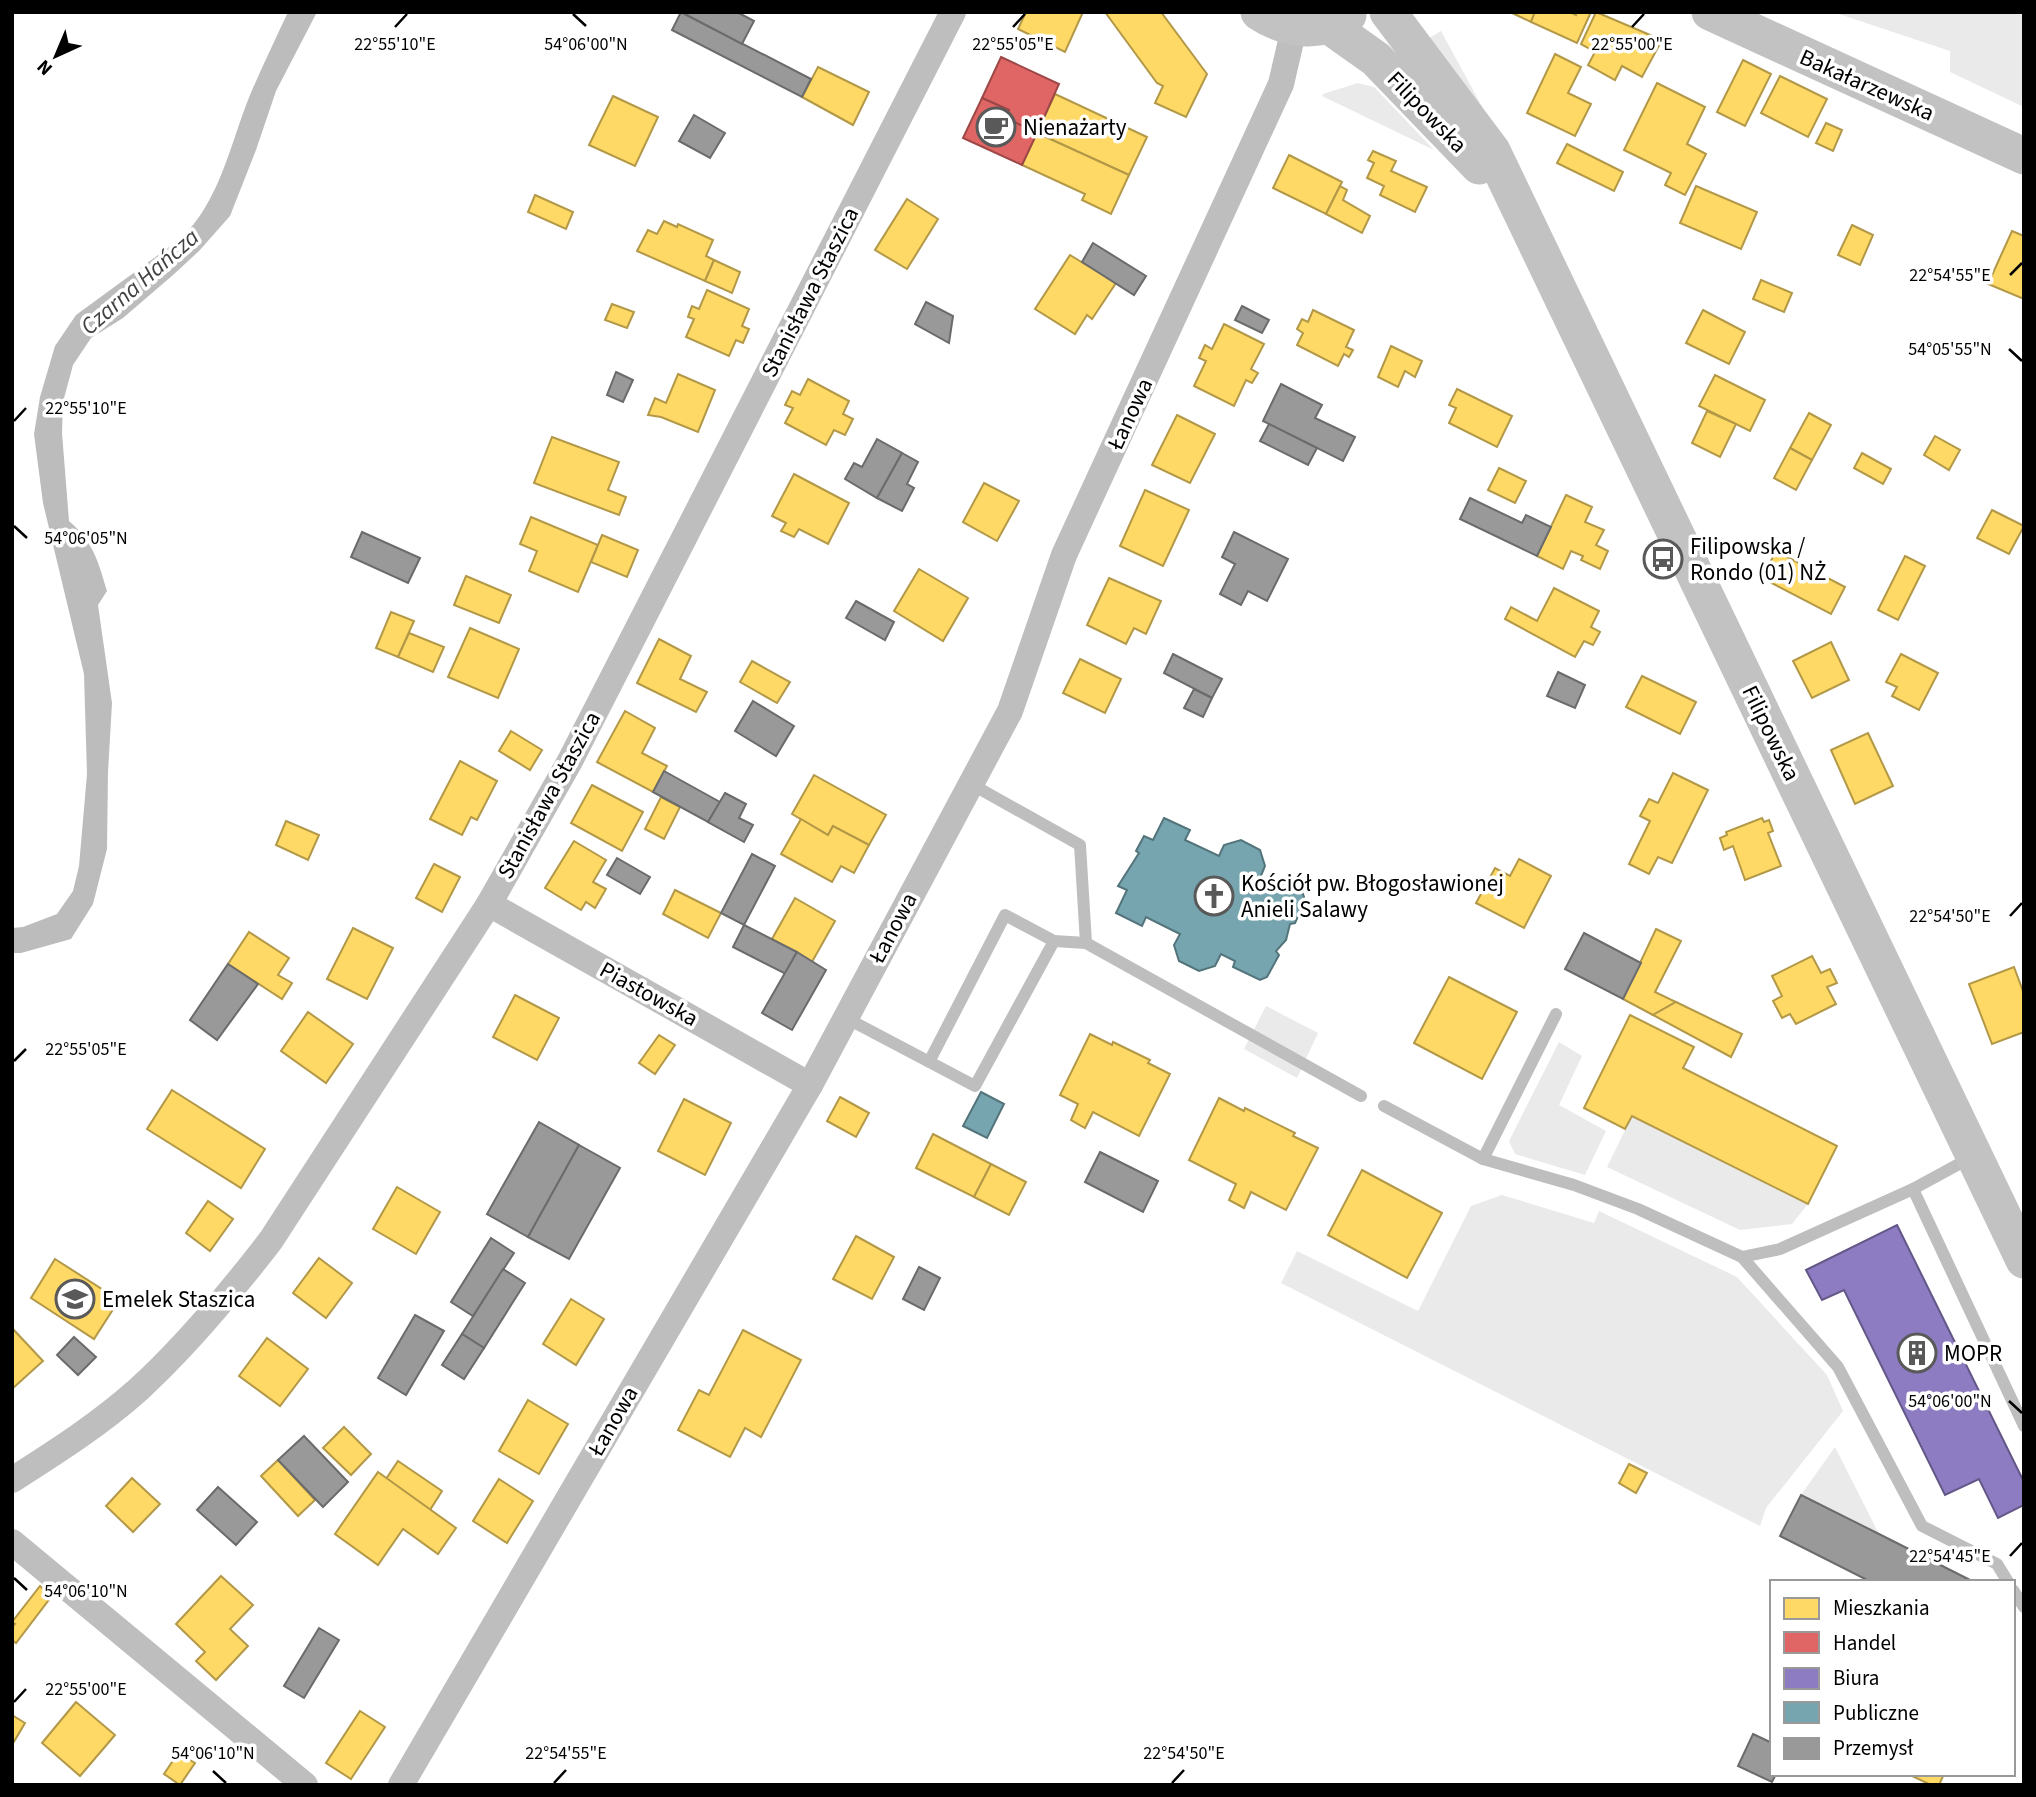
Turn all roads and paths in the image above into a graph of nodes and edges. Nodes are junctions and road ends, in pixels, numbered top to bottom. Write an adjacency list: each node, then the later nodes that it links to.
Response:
1 (953, 12): 9 (street, Stanisława Staszica)
2 (1259, 12): 5 (street, Filipowska)
3 (1388, 12): 7 (street, Filipowska)
4 (1710, 12): 6 (street, Bakałarzewska)
5 (1325, 22): 7 (street, Filipowska); 8 (street, Łanowa)
6 (2024, 156)
7 (1519, 207): 18 (street, Filipowska)
8 (971, 784): 11 (lane); 13 (street, Łanowa)
9 (489, 904): 15 (street, Piastowska); 24 (street, Stanisława Staszica)
10 (1054, 941): 11 (lane); 14 (lane); 14 (lane)
11 (1086, 943): 16 (lane)
12 (1556, 1014): 19 (lane)
13 (846, 1018): 14 (lane); 15 (street, Łanowa)
14 (929, 1062)
15 (810, 1085): 28 (street, Łanowa)
16 (1361, 1096)
17 (1384, 1106): 19 (lane)
18 (1974, 1156): 20 (lane); 22 (street, Filipowska)
19 (1483, 1159): 21 (lane)
20 (1913, 1189): 21 (lane); 23 (lane)
21 (1742, 1257): 26 (lane)
22 (2024, 1260)
23 (2024, 1426)
24 (12, 1480)
25 (12, 1542): 27 (street)
26 (2007, 1580)
27 (305, 1785)
28 (401, 1785)

